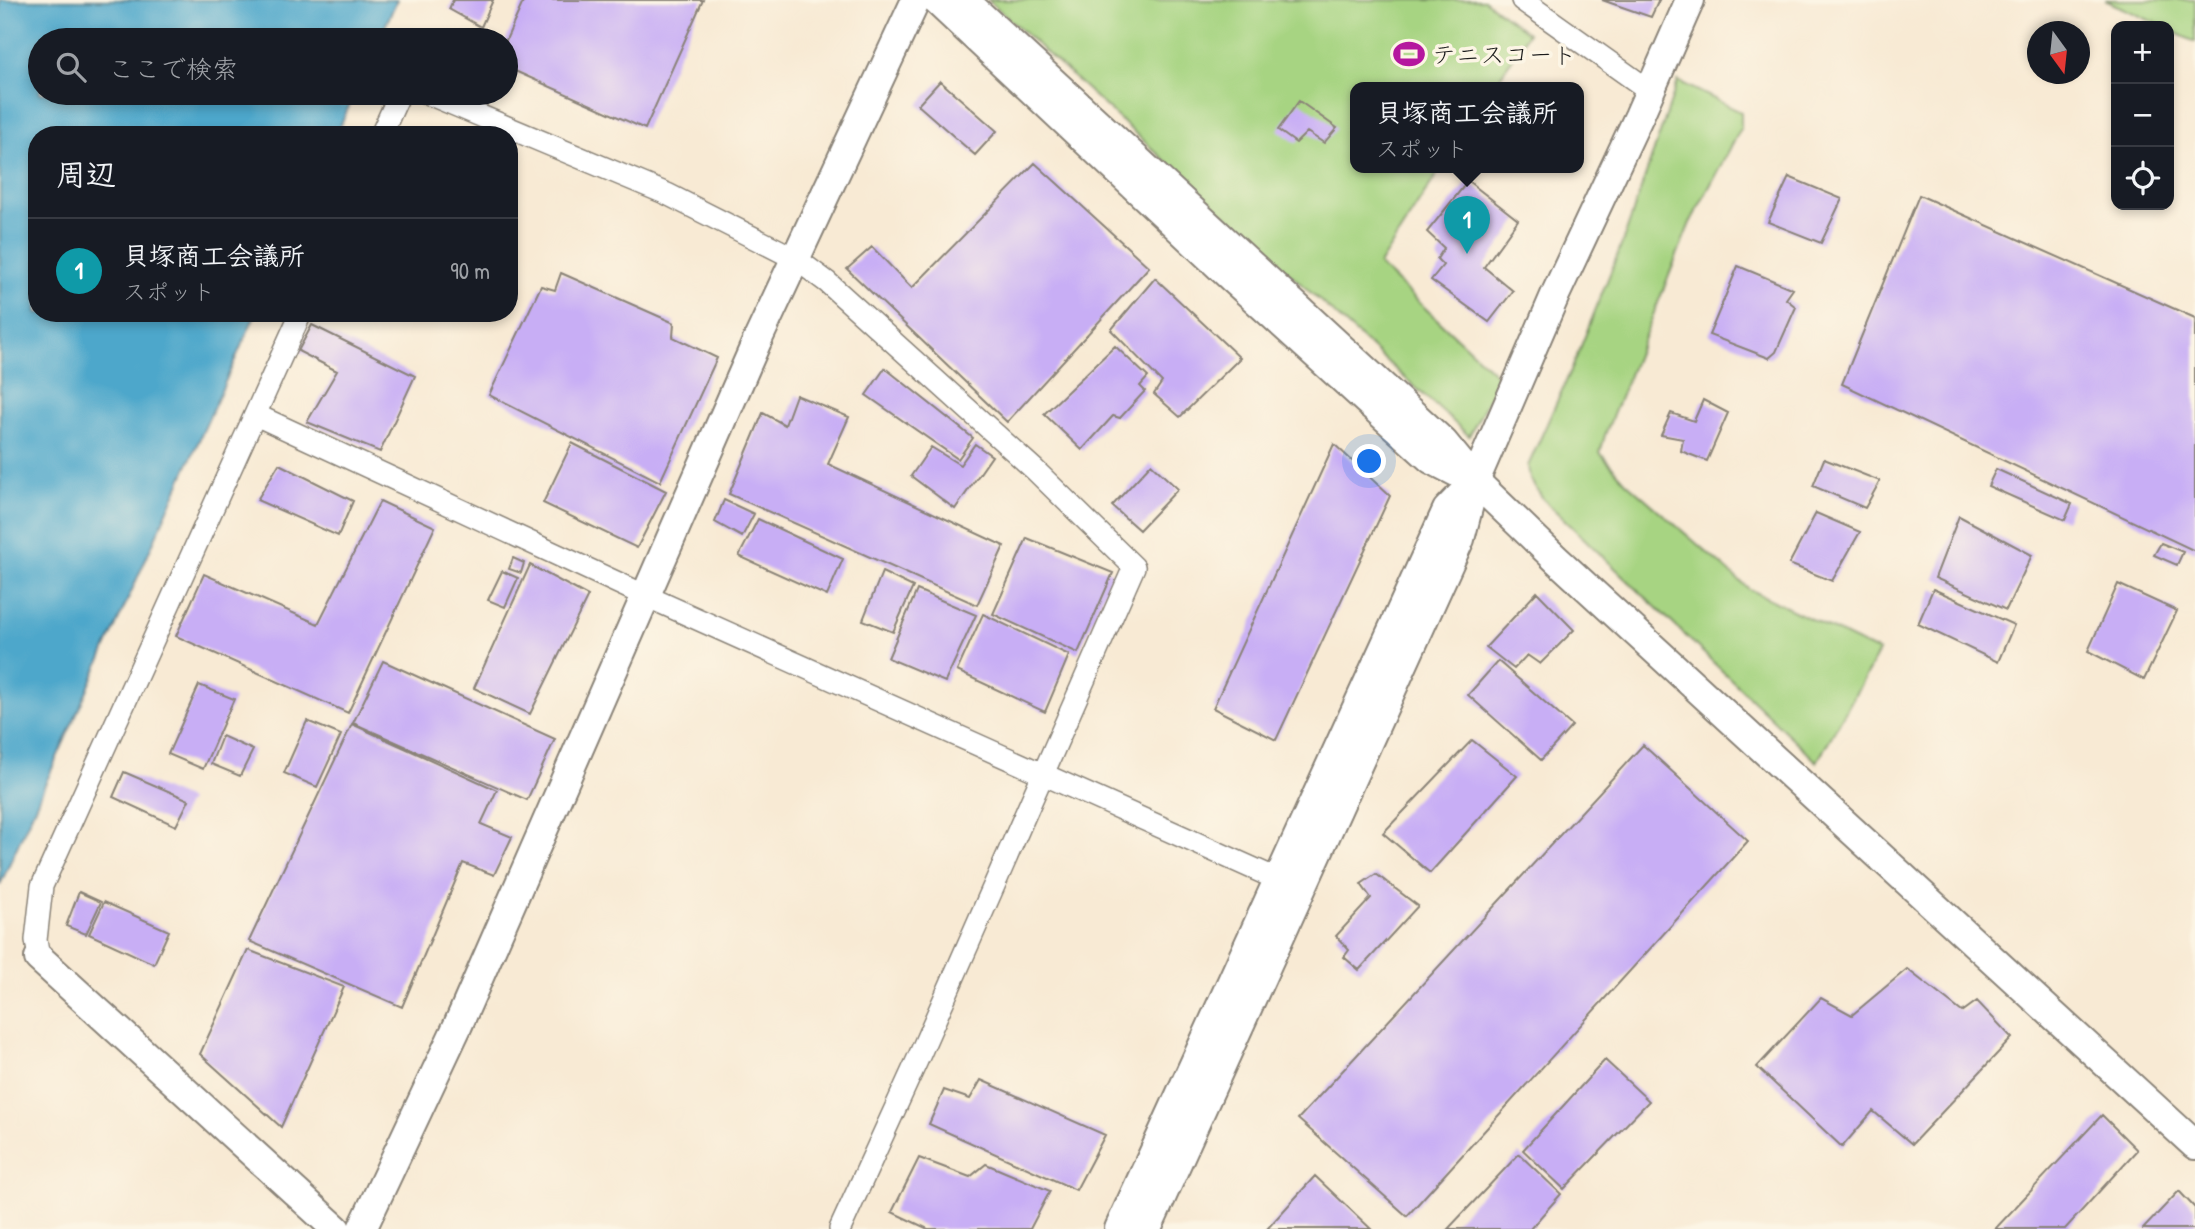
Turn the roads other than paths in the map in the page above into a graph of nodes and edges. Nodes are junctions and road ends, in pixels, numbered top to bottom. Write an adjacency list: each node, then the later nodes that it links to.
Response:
1 (916, 0): 12 (street)
2 (936, 0): 15 (street)
3 (964, 0): 15 (street)
4 (1522, 0): 6 (street)
5 (1690, 0): 6 (street)
6 (1650, 91): 15 (street)
7 (395, 105): 9 (street)
8 (455, 105): 10 (street)
9 (385, 126)
10 (505, 126)
11 (518, 132): 12 (street)
12 (796, 258): 16 (street); 17 (street)
13 (297, 322): 14 (street)
14 (256, 415): 16 (street); 19 (street)
15 (1475, 481): 18 (street); 20 (street)
16 (646, 596): 17 (street); 22 (street)
17 (1044, 775): 18 (street); 23 (street)
18 (1289, 884): 24 (street); 25 (street)
19 (39, 958): 21 (street)
20 (2195, 1144)
21 (336, 1229)
22 (362, 1229)
23 (840, 1229)
24 (1119, 1229)
25 (1147, 1229)

